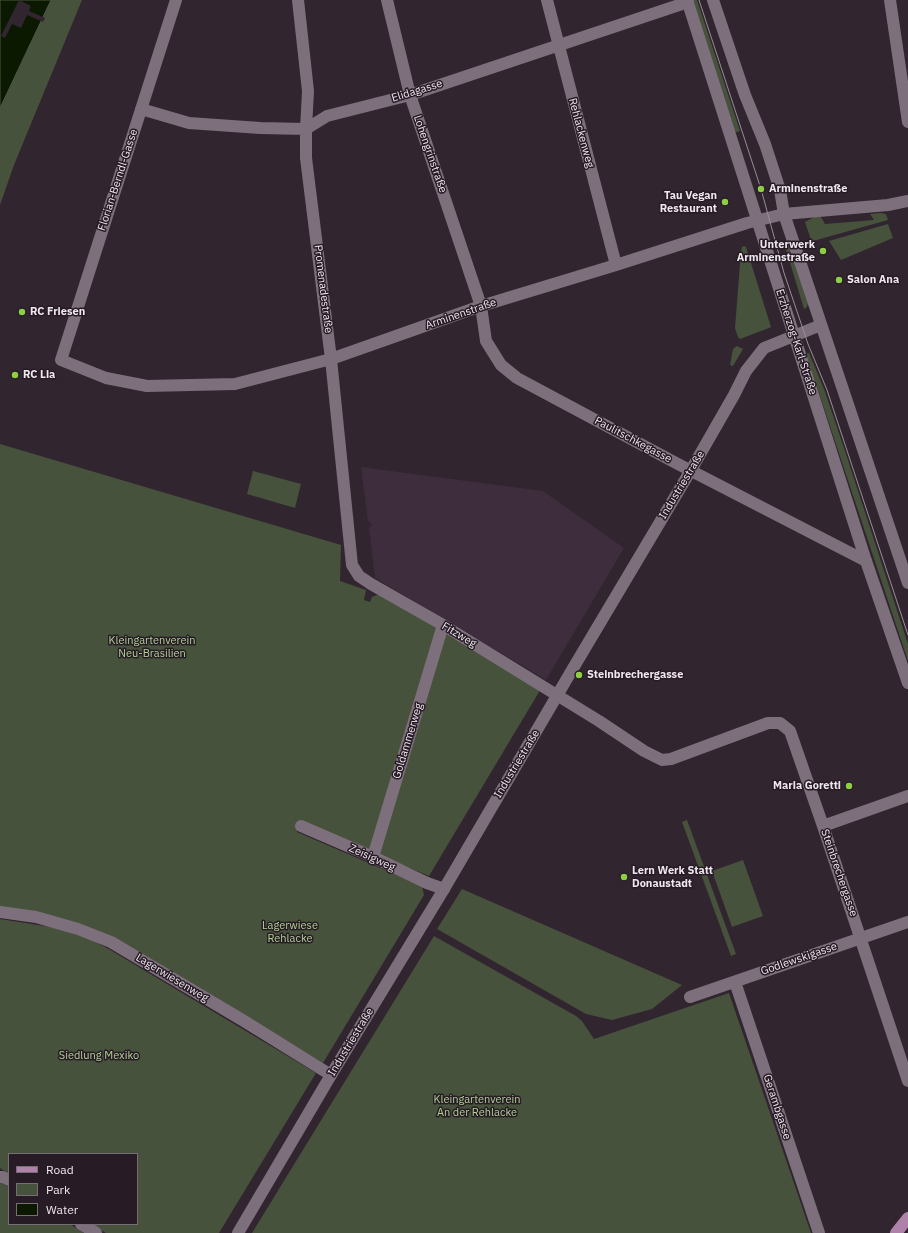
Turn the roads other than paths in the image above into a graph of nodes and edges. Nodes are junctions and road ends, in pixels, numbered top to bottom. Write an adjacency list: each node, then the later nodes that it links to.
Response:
1 (176, 0): 10 (street, Florian-Berndl-Gasse)
2 (298, 0): 12 (street, Promenadestraße)
3 (387, 0): 9 (street, Lohengrinstraße)
4 (548, 0): 8 (street, Rehlackenweg)
5 (713, 0): 14 (street)
6 (890, 0): 11 (street)
7 (688, 1): 8 (street, Elidagasse); 15 (street, Erzherzog-Karl-Straße)
8 (559, 45): 9 (street, Elidagasse); 16 (street, Rehlackenweg)
9 (410, 94): 12 (street, Elidagasse); 17 (street, Lohengrinstraße)
10 (140, 109): 12 (street); 21 (street, Florian-Berndl-Gasse)
11 (908, 122)
12 (306, 129): 20 (street, Promenadestraße)
13 (908, 201): 14 (street, Arminenstraße)
14 (784, 214): 15 (street, Arminenstraße); 18 (street)
15 (757, 220): 16 (street, Arminenstraße); 19 (street, Erzherzog-Karl-Straße)
16 (616, 265): 17 (street, Arminenstraße)
17 (481, 306): 20 (street, Arminenstraße); 22 (street, Paulitschkegasse)
18 (821, 325): 19 (street, Industriestraße); 25 (street)
19 (794, 335): 22 (street, Industriestraße); 23 (street, Erzherzog-Karl-Straße)
20 (331, 359): 21 (street, Arminenstraße); 24 (street, Promenadestraße)
21 (61, 360)
22 (691, 470): 23 (street, Paulitschkegasse); 28 (street, Industriestraße)
23 (866, 562): 27 (street, Erzherzog-Karl-Straße)
24 (359, 576): 26 (street, Fitzweg)
25 (908, 583)
26 (443, 625): 28 (street, Fitzweg); 32 (street, Goldammerweg)
27 (908, 683)
28 (558, 695): 31 (street, Steinbrechergasse); 33 (street, Industriestraße)
29 (908, 796): 31 (street)
30 (301, 826): 32 (street, Zeisigweg)
31 (823, 826): 36 (street, Steinbrechergasse)
32 (373, 858): 33 (street, Zeisigweg)
33 (444, 889): 39 (street, Industriestraße)
34 (0, 912): 39 (street, Lagerwiesenweg)
35 (908, 922): 36 (street, Godlewskigasse)
36 (861, 938): 37 (street, Godlewskigasse); 40 (street, Steinbrechergasse)
37 (735, 982): 38 (street, Godlewskigasse); 45 (street, Gerambgasse)
38 (690, 997)
39 (331, 1075): 44 (street, Industriestraße)
40 (908, 1082)
41 (908, 1218): 46 (main road)
42 (83, 1225): 43 (street)
43 (96, 1233)
44 (238, 1233)
45 (818, 1233)
46 (896, 1233)

